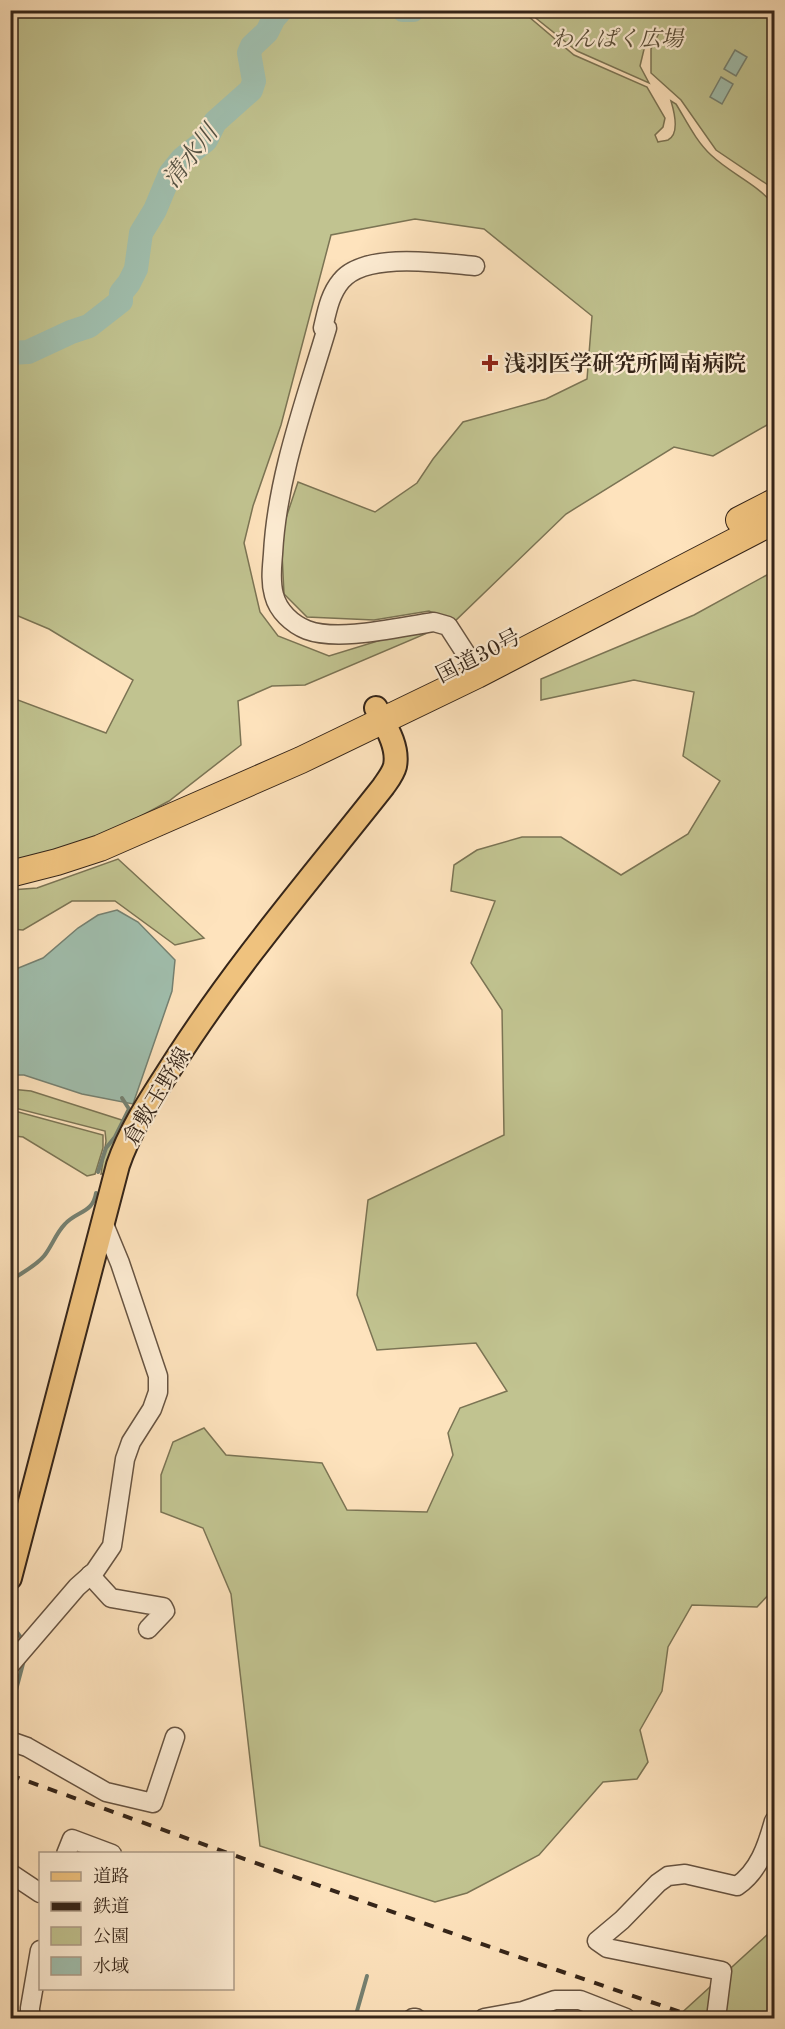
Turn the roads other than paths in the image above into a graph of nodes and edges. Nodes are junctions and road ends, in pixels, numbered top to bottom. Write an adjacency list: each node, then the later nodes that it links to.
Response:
1 (475, 266): 4 (street)
2 (774, 502): 4 (highway, 国道30号)
3 (774, 521): 4 (highway, 国道30号)
4 (473, 667): 5 (highway, 国道30号)
5 (379, 714): 6 (highway, 国道30号); 7 (main road, 倉敷玉野線)
6 (10, 874)
7 (103, 1222): 8 (street); 9 (main road, 倉敷玉野線)
8 (90, 1575): 10 (street); 11 (street)
9 (10, 1578)
10 (148, 1629)
11 (10, 1665)
12 (176, 1737): 13 (street)
13 (10, 1741)
14 (774, 1821): 23 (street)
15 (67, 1852): 16 (street)
16 (107, 1852)
17 (10, 1873): 18 (street)
18 (39, 1892)
19 (39, 1956): 20 (street)
20 (30, 2019)
21 (484, 2019): 22 (street)
22 (626, 2019)
23 (716, 2019)

